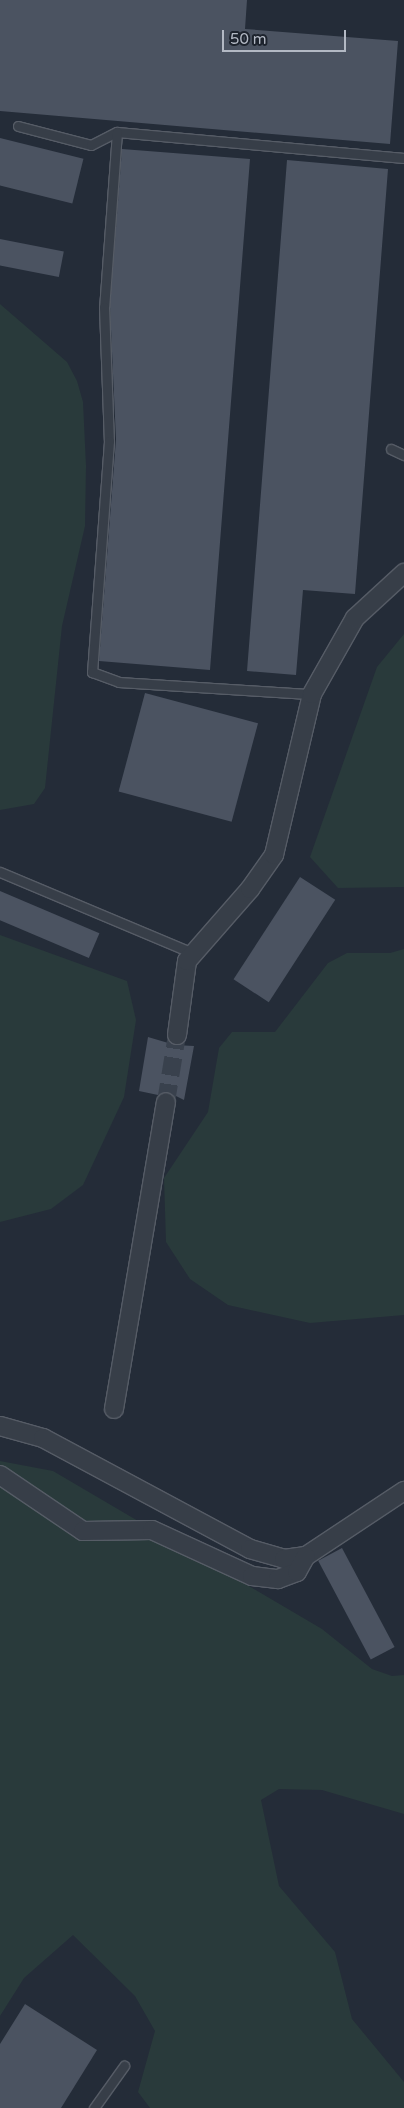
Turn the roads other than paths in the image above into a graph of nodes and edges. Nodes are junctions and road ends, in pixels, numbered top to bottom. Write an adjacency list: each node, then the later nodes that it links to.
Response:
1 (18, 126): 2 (lane)
2 (117, 132): 3 (lane); 7 (lane)
3 (404, 158)
4 (391, 449): 5 (lane)
5 (404, 455)
6 (404, 573): 7 (street)
7 (312, 694): 9 (street)
8 (0, 872): 9 (lane)
9 (193, 953): 10 (street)
10 (177, 1036)
11 (166, 1102): 12 (street)
12 (114, 1409)
13 (0, 1426): 16 (street)
14 (0, 1475): 16 (street)
15 (404, 1491): 16 (street)
16 (306, 1556)
17 (124, 2066): 18 (lane)
18 (94, 2108)

